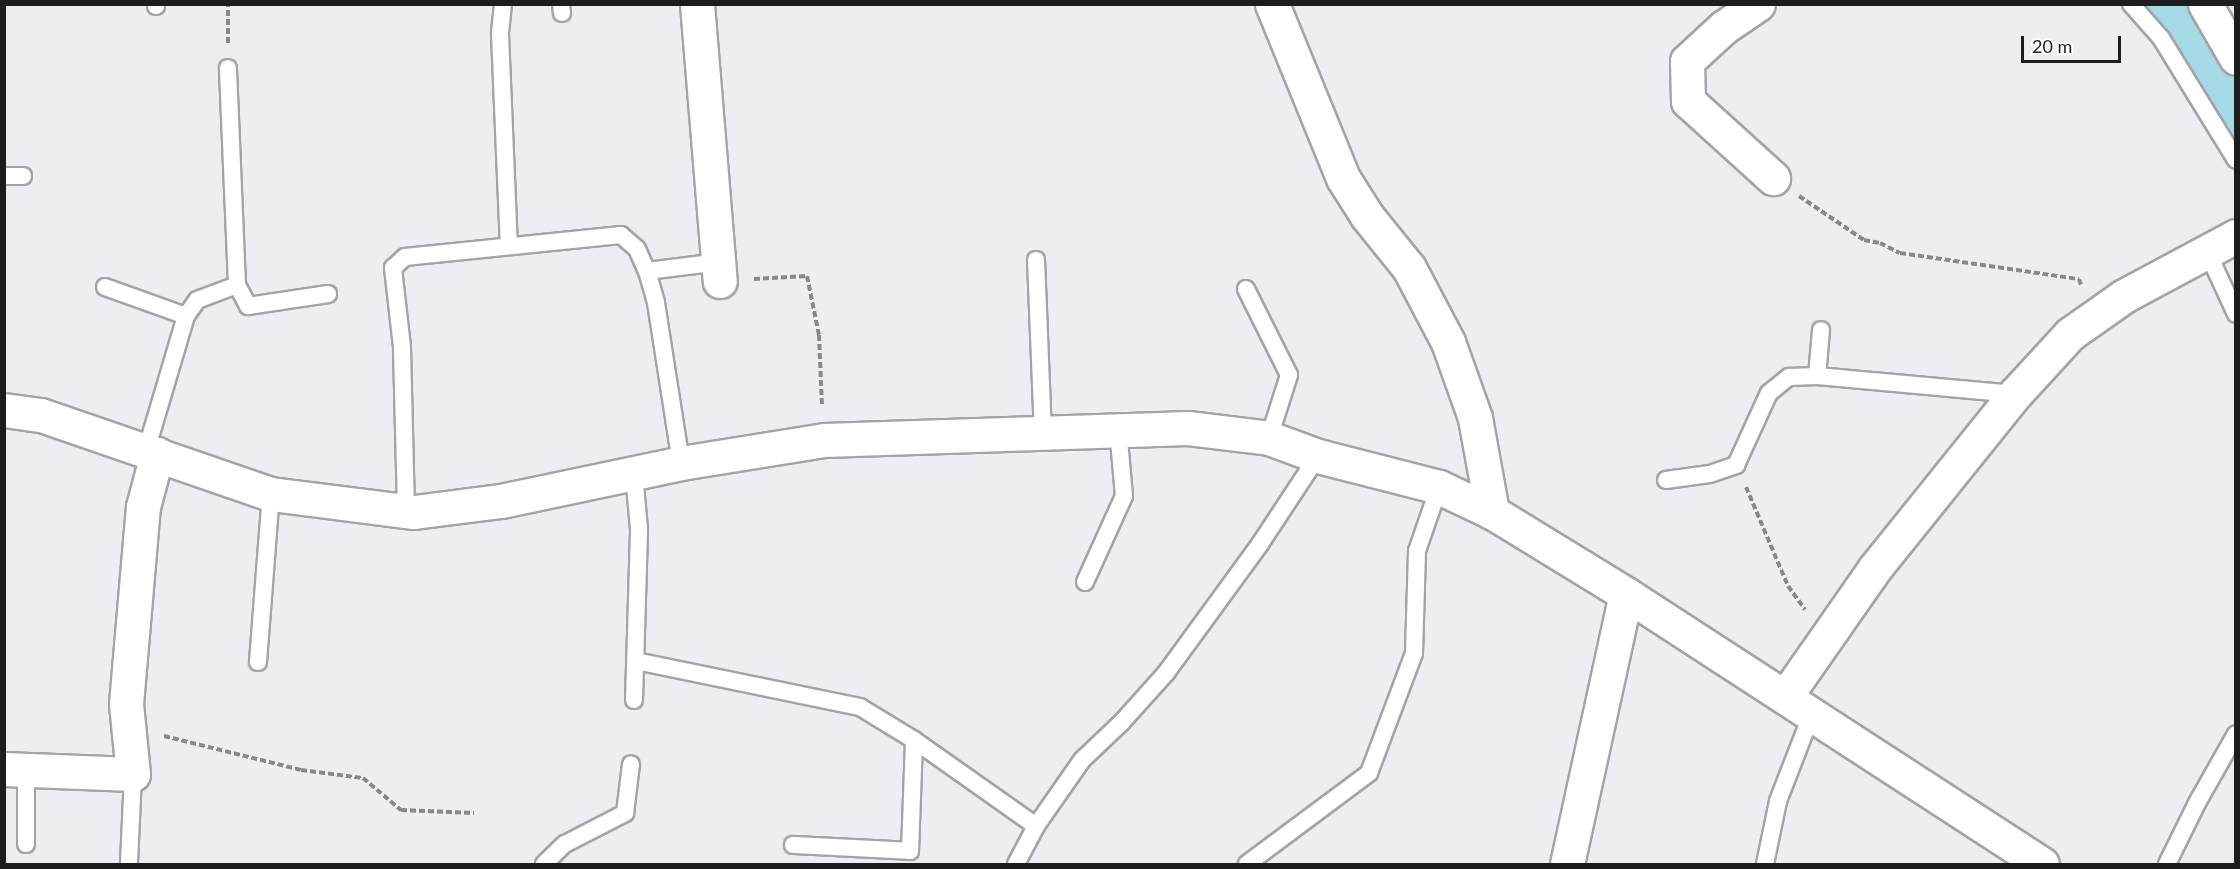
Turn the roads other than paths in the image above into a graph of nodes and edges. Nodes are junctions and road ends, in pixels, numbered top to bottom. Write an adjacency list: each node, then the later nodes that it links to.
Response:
1 (502, 4): 14 (lane)
2 (697, 4): 18 (street)
3 (1272, 4): 40 (street)
4 (1758, 4): 12 (street)
5 (2131, 4): 9 (lane)
6 (2205, 4): 7 (street)
7 (2235, 58)
8 (228, 68): 19 (lane)
9 (2235, 160)
10 (4, 176): 11 (lane)
11 (23, 176)
12 (1773, 178)
13 (2235, 236): 15 (street)
14 (509, 246): 17 (lane); 39 (lane)
15 (2207, 251): 23 (lane); 27 (street)
16 (1036, 260): 30 (lane)
17 (647, 271): 18 (lane); 34 (lane)
18 (719, 271)
19 (237, 285): 22 (lane); 24 (lane)
20 (105, 287): 24 (lane)
21 (1246, 289): 31 (lane)
22 (328, 294)
23 (2235, 314)
24 (186, 316): 32 (lane)
25 (1821, 330): 26 (lane)
26 (1817, 376): 27 (lane); 36 (lane)
27 (2015, 394): 45 (street)
28 (4, 410): 32 (street)
29 (1118, 429): 30 (street); 31 (street); 41 (lane)
30 (1043, 432): 34 (street)
31 (1269, 438): 33 (street)
32 (152, 453): 38 (street); 52 (street)
33 (1318, 456): 37 (street); 53 (lane)
34 (681, 463): 35 (street)
35 (634, 474): 39 (street); 43 (lane)
36 (1666, 480)
37 (1439, 487): 40 (street); 59 (lane)
38 (271, 494): 39 (street); 44 (lane)
39 (406, 512)
40 (1492, 512): 42 (street)
41 (1085, 582)
42 (1626, 594): 45 (street); 60 (street)
43 (636, 661): 46 (lane); 49 (lane)
44 (258, 662)
45 (1785, 697): 47 (street)
46 (634, 700)
47 (1811, 717): 61 (lane); 62 (street)
48 (2235, 734): 63 (lane)
49 (914, 740): 53 (lane); 55 (lane)
50 (631, 764): 57 (lane)
51 (15, 769): 52 (street); 54 (lane)
52 (134, 774): 56 (lane)
53 (1036, 826): 58 (lane)
54 (26, 844)
55 (793, 845)
56 (129, 863)
57 (544, 864)
58 (1016, 864)
59 (1247, 864)
60 (1567, 864)
61 (1765, 864)
62 (2042, 864)
63 (2167, 864)

